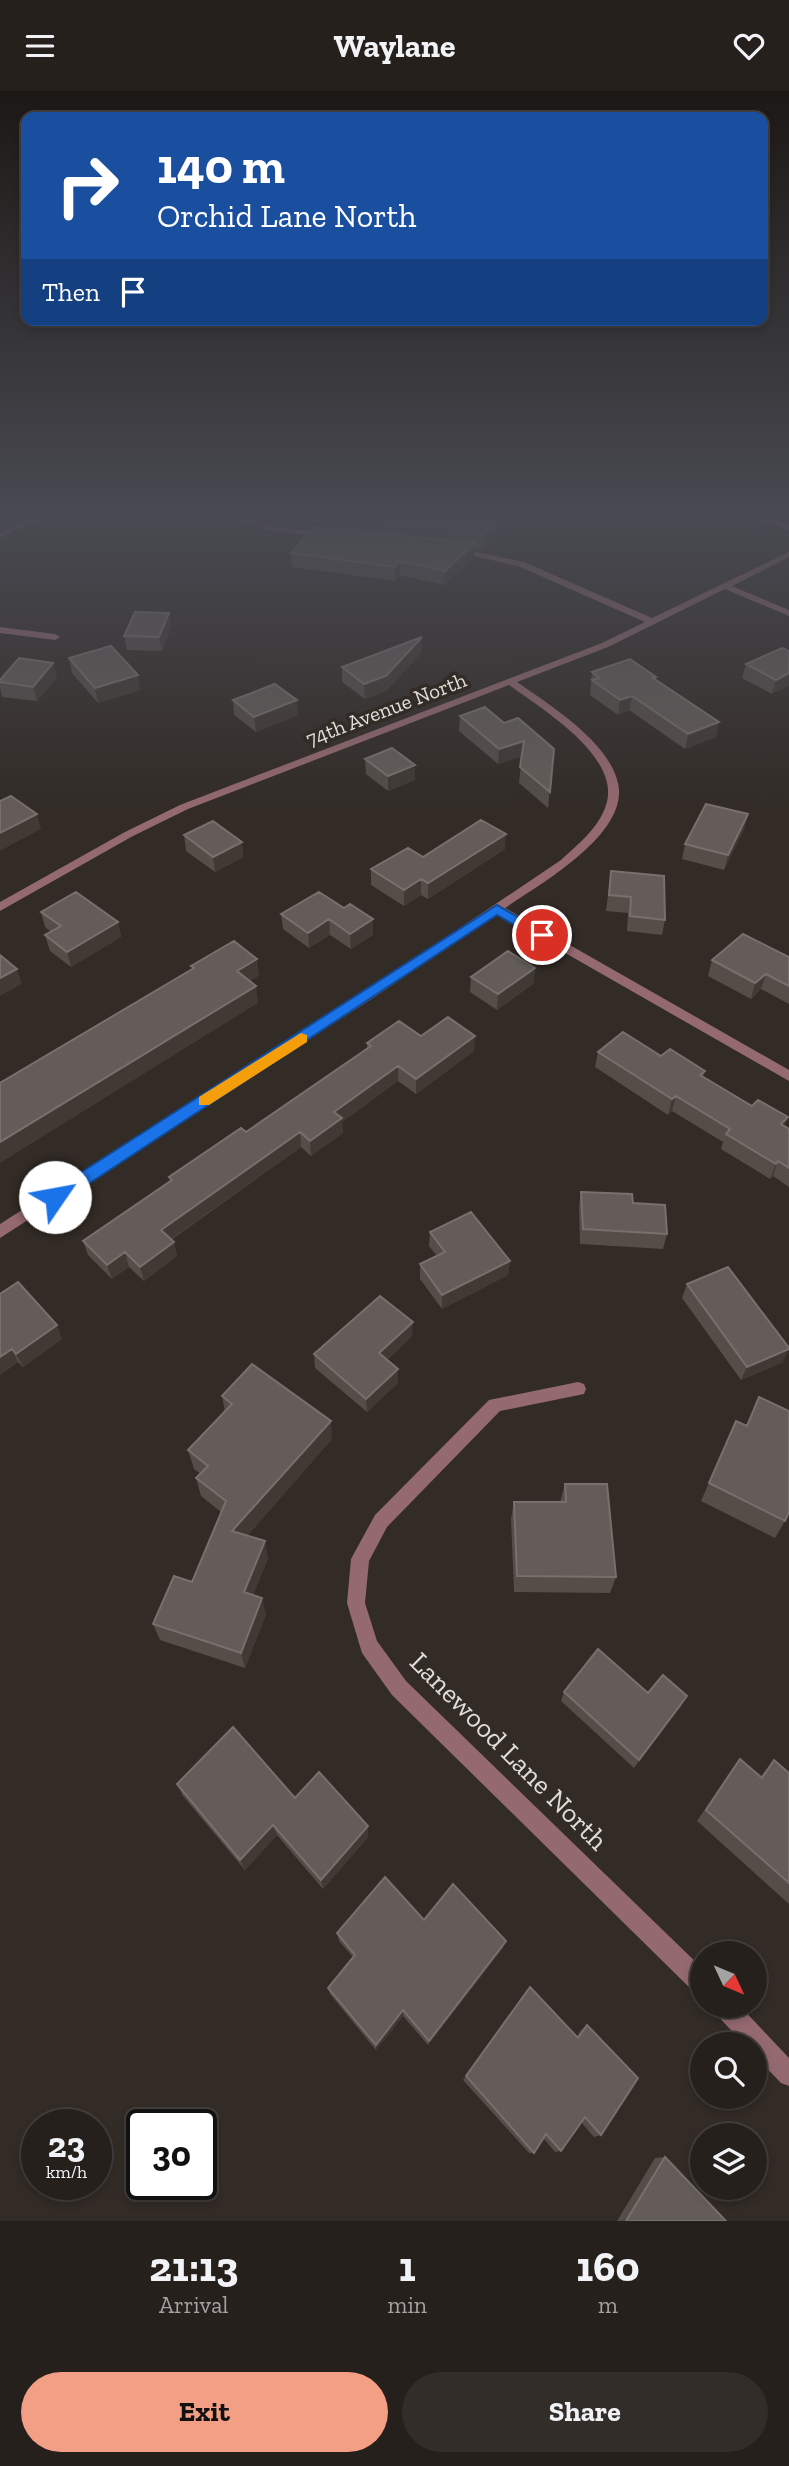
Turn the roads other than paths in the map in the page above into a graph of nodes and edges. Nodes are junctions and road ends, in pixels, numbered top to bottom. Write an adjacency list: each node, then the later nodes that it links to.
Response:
1 (632, 612): 3 (street)
2 (672, 612): 3 (street, 74th Avenue North)
3 (653, 622): 6 (street, 74th Avenue North)
4 (0, 630): 5 (street)
5 (55, 638)
6 (511, 682): 7 (street, 74th Avenue North); 8 (street)
7 (0, 907)
8 (497, 909): 9 (street); 10 (street)
9 (789, 1076)
10 (0, 1232)
11 (578, 1389): 12 (street, Lanewood Lane North)
12 (690, 1972)
13 (735, 2018): 14 (street)
14 (789, 2075)

